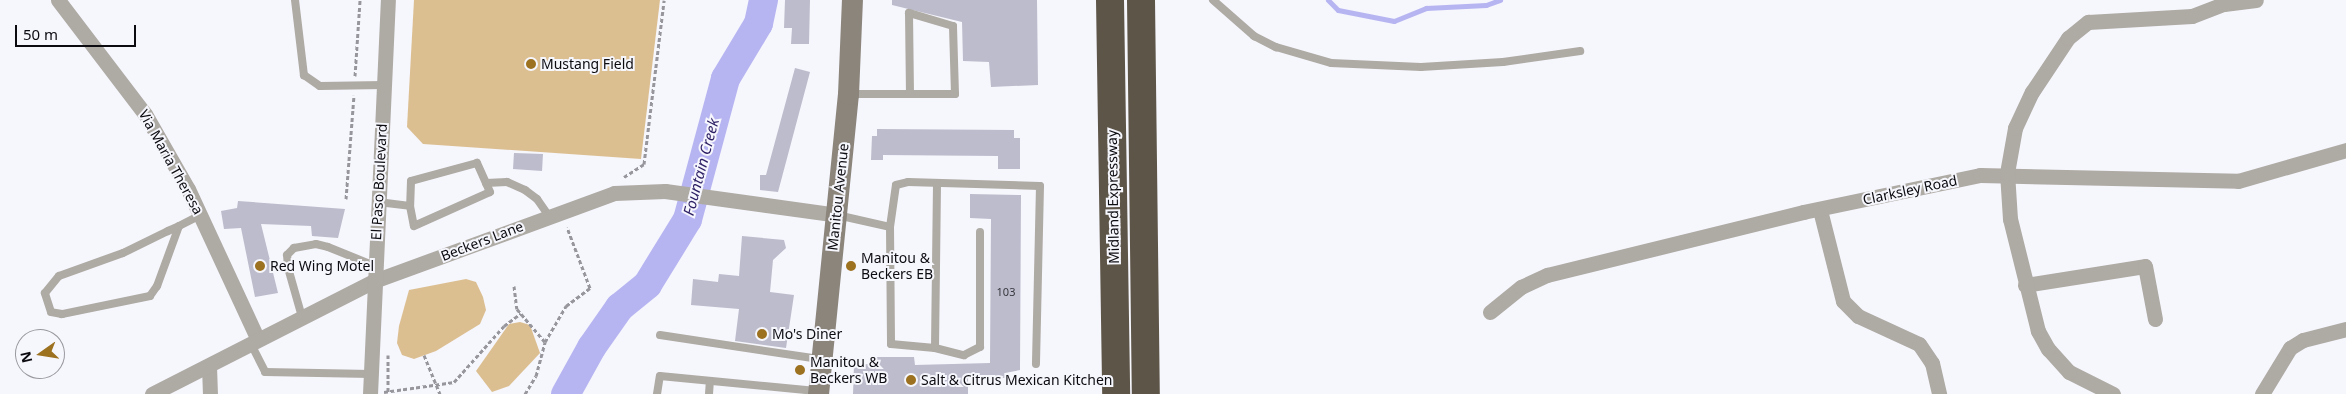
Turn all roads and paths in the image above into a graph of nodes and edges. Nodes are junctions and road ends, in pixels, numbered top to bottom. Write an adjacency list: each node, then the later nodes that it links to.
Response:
1 (58, 0): 25 (street, Via Maria Theresa)
2 (295, 0): 12 (lane)
3 (360, 0): 12 (path)
4 (388, 0): 13 (street, El Paso Boulevard)
5 (664, 0): 18 (path)
6 (852, 0): 14 (main road, Manitou Avenue)
7 (1213, 0): 11 (lane)
8 (2256, 0): 17 (street)
9 (1141, 3): 33 (highway)
10 (1110, 4): 61 (highway, Midland Expressway)
11 (1580, 51)
12 (354, 85): 13 (lane); 21 (path)
13 (384, 85): 22 (street, El Paso Boulevard)
14 (848, 94): 15 (lane); 26 (main road, Manitou Avenue)
15 (910, 94): 15 (lane)
16 (2346, 150): 17 (street, Clarksley Road)
17 (2007, 173): 24 (street, Clarksley Road); 35 (street)
18 (616, 180)
19 (486, 182): 23 (lane); 23 (lane); 27 (lane)
20 (937, 183): 30 (lane); 45 (lane); 48 (lane)
21 (346, 199)
22 (378, 202): 23 (lane); 32 (street, El Paso Boulevard)
23 (410, 206)
24 (1820, 210): 37 (street, Clarksley Road); 64 (street)
25 (201, 215): 29 (lane); 43 (street, Via Maria Theresa)
26 (837, 215): 27 (street, Beckers Lane); 30 (lane); 47 (main road, Manitou Avenue)
27 (549, 216): 34 (street, Beckers Lane)
28 (564, 220): 44 (path)
29 (179, 226): 29 (lane)
30 (890, 227): 45 (lane)
31 (980, 232): 45 (lane)
32 (375, 266): 34 (street, El Paso Boulevard); 39 (lane)
33 (1146, 273): 62 (highway); 63 (highway)
34 (374, 282): 39 (street, Beckers Lane); 50 (street, El Paso Boulevard)
35 (2025, 285): 40 (street); 65 (street)
36 (514, 286): 38 (path)
37 (1490, 312)
38 (521, 313): 44 (path); 52 (path)
39 (302, 318): 43 (street, Beckers Lane)
40 (2155, 319)
41 (2346, 329): 66 (street)
42 (660, 335): 47 (lane)
43 (254, 342): 49 (street, Beckers Lane); 50 (lane)
44 (545, 342): 58 (path)
45 (935, 348)
46 (424, 355): 52 (path)
47 (821, 360): 53 (main road, Manitou Avenue)
48 (1036, 364)
49 (209, 366): 54 (street, Beckers Lane); 55 (street)
50 (371, 374): 56 (street, El Paso Boulevard)
51 (710, 381): 53 (lane); 59 (lane); 60 (lane)
52 (438, 385): 56 (path); 57 (path)
53 (818, 393)
54 (152, 394)
55 (210, 394)
56 (370, 394)
57 (440, 394)
58 (524, 394)
59 (658, 394)
60 (709, 394)
61 (1116, 394)
62 (1146, 394)
63 (1152, 394)
64 (1939, 394)
65 (2113, 394)
66 (2262, 394)

